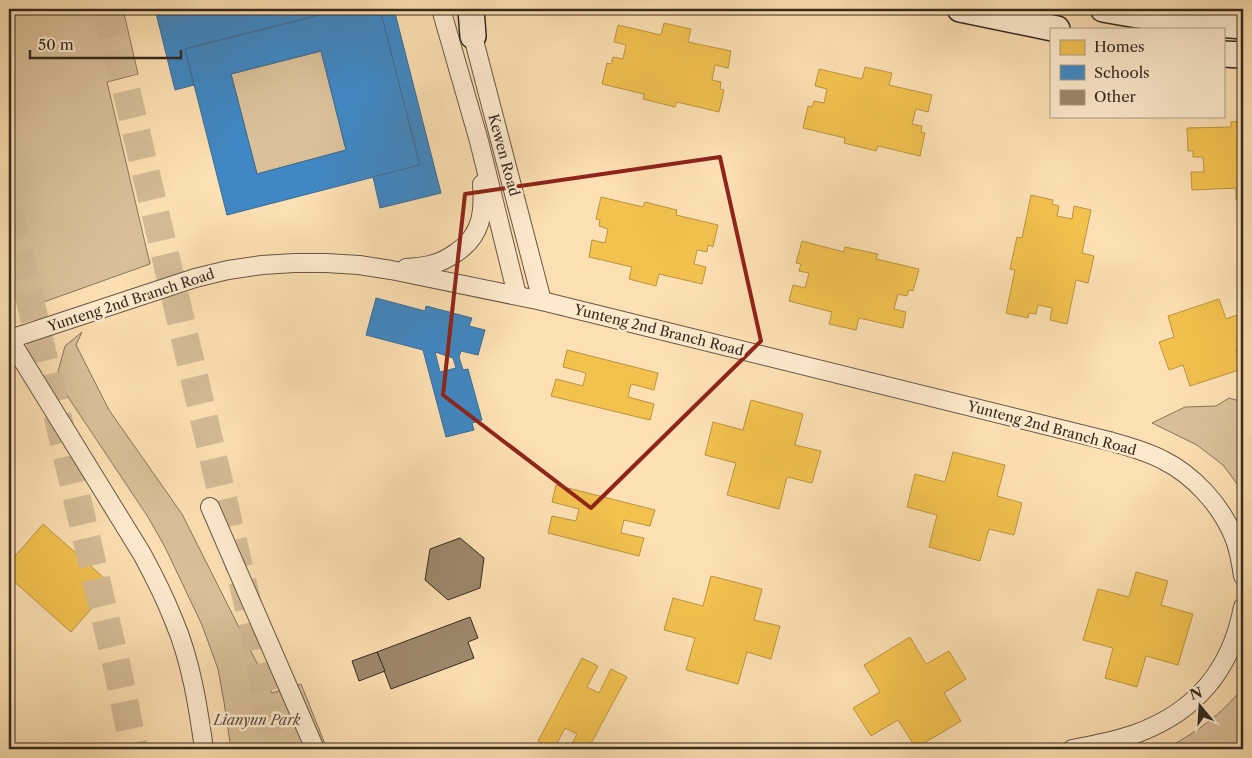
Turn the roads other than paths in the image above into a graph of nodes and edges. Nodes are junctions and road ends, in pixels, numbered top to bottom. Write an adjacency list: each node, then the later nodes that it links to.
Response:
1 (441, 9): 11 (street, Kewen Road)
2 (466, 9): 8 (street, Kewen Road)
3 (471, 9): 8 (street)
4 (960, 9): 7 (street)
5 (1104, 9): 6 (street)
6 (1243, 26)
7 (1052, 28)
8 (473, 36): 14 (street, Kewen Road)
9 (1224, 54): 10 (street)
10 (1243, 55)
11 (479, 141): 12 (street); 13 (street, Kewen Road)
12 (391, 270): 13 (street, Yunteng 2nd Branch Road); 15 (street, Yunteng 2nd Branch Road)
13 (517, 295): 14 (street, Yunteng 2nd Branch Road)
14 (542, 301): 17 (street, Yunteng 2nd Branch Road)
15 (9, 338): 19 (street, Yunteng 2nd Branch Road)
16 (210, 507): 20 (street)
17 (1243, 576)
18 (1243, 607): 21 (street)
19 (204, 749)
20 (315, 749)
21 (1072, 749)

